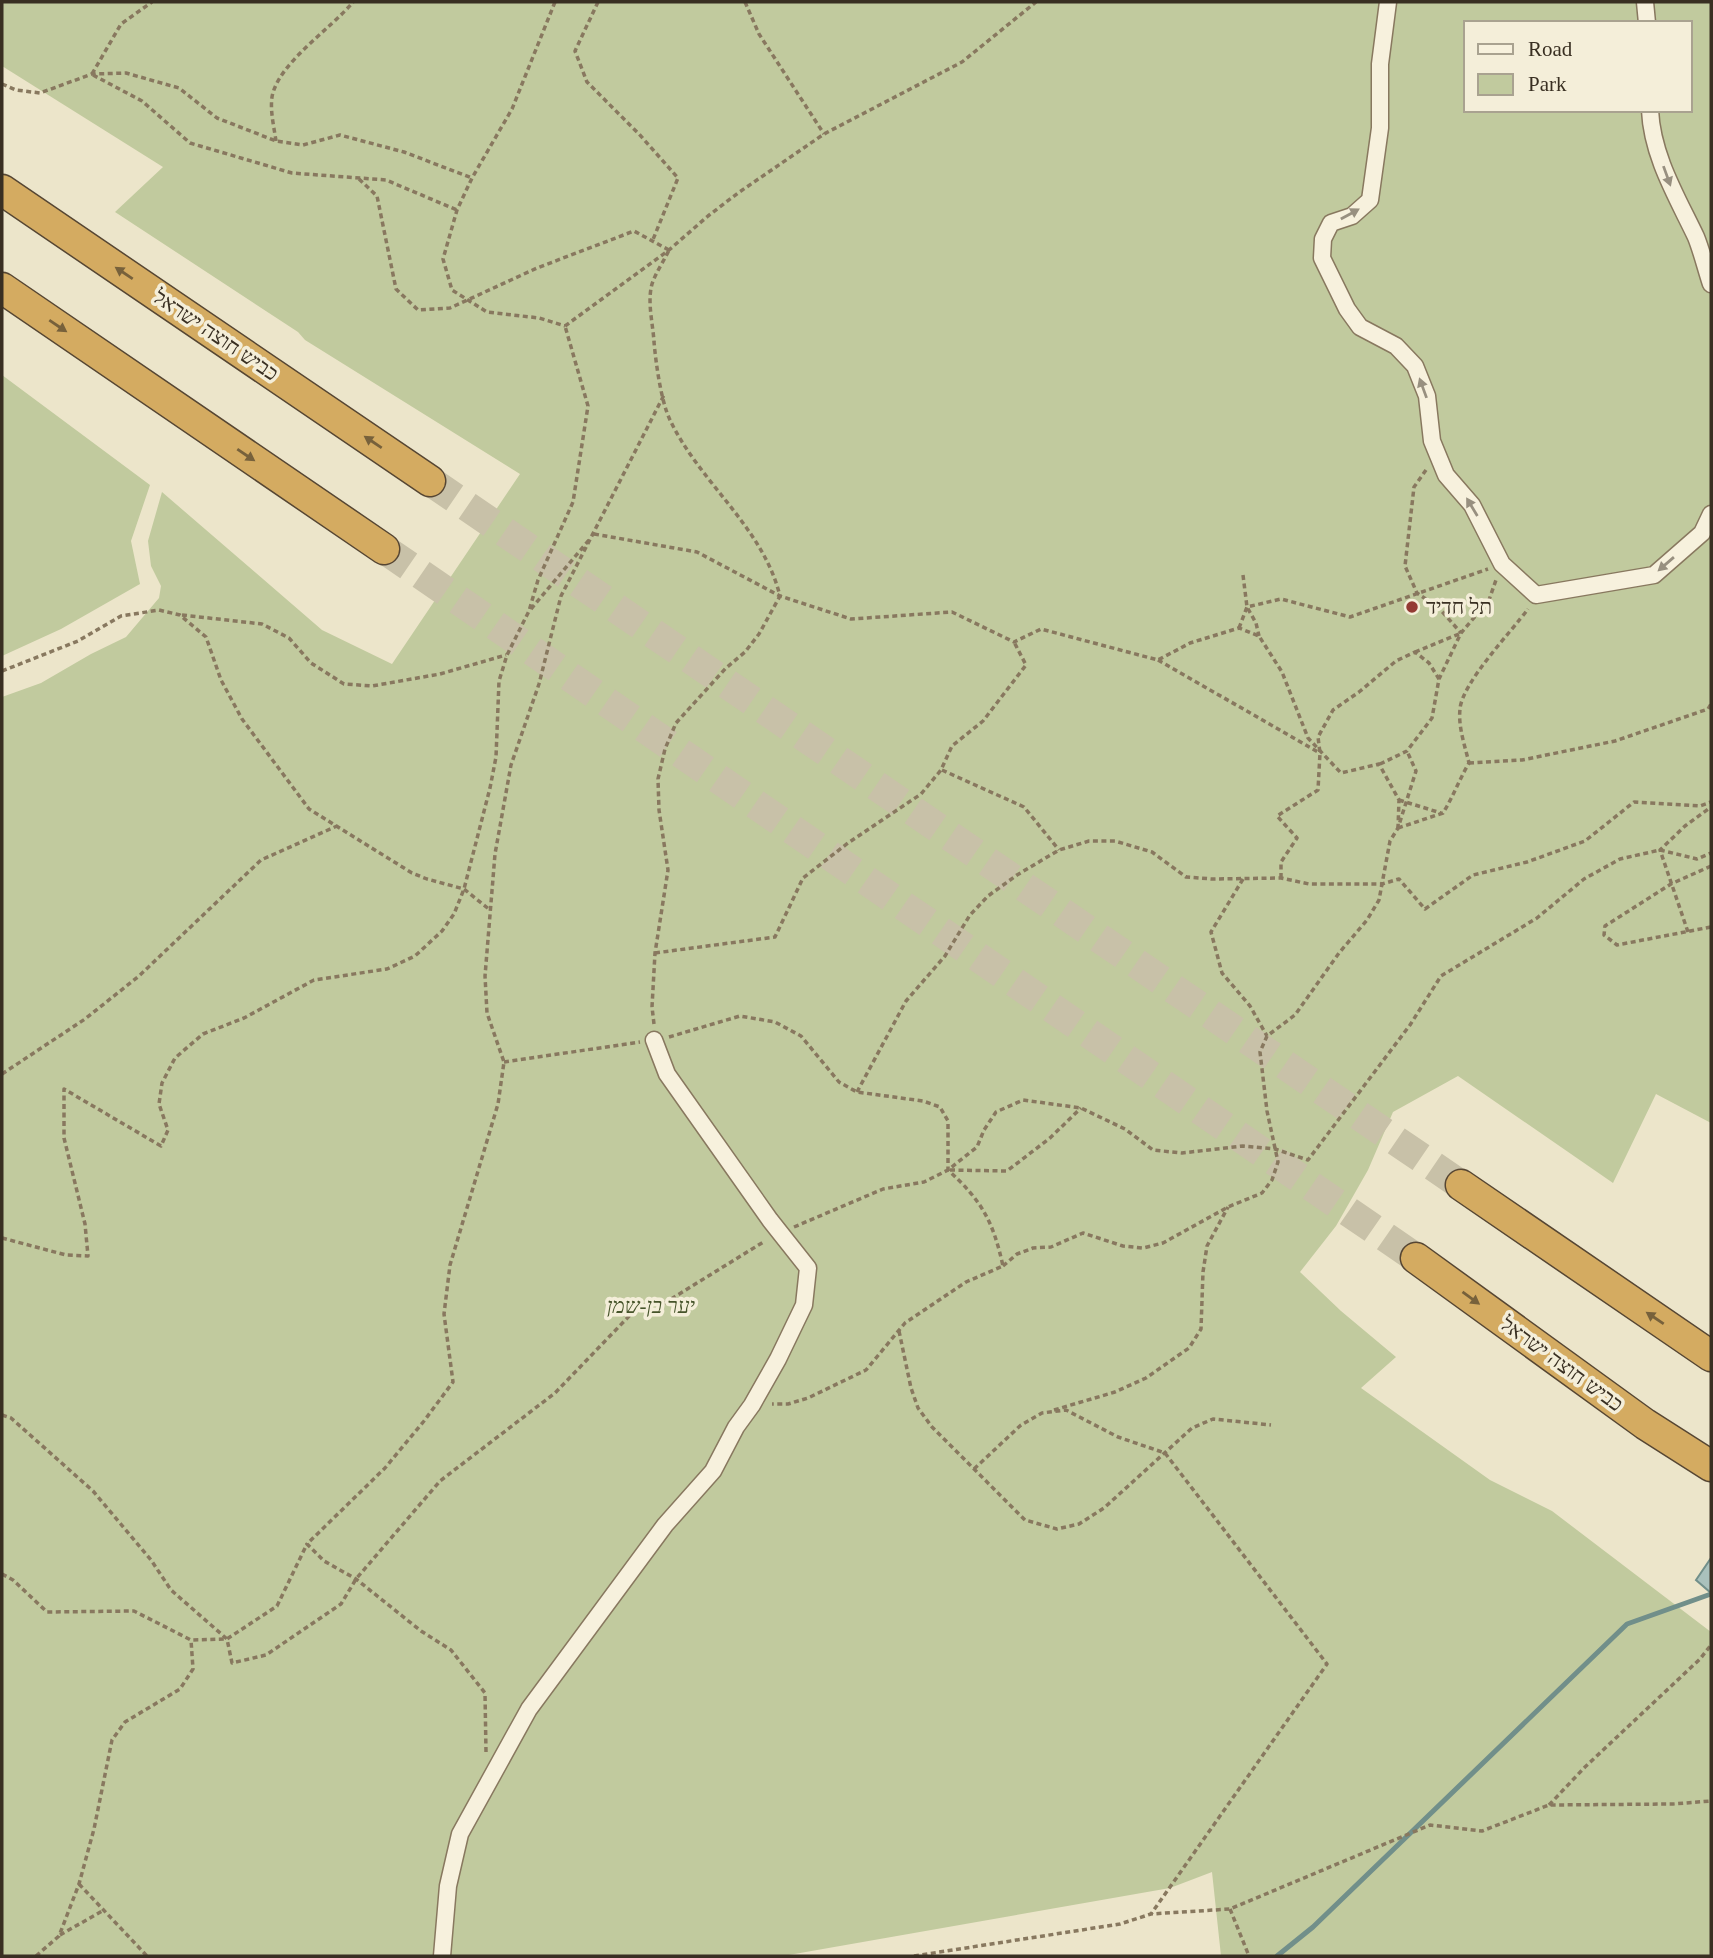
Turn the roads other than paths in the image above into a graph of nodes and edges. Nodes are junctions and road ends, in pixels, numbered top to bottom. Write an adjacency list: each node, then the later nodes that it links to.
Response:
1 (1388, 2): 9 (street, one-way to 1)
2 (1645, 2): 3 (street)
3 (1647, 21)
4 (1650, 112): 6 (street, one-way to 6)
5 (2, 190): 8 (highway, כביש חוצה ישראל, one-way to 5)
6 (1711, 284)
7 (2, 288): 10 (highway, one-way to 10)
8 (430, 481)
9 (1711, 514)
10 (384, 549)
11 (654, 1040): 18 (street)
12 (1461, 1185): 14 (highway, one-way to 12)
13 (1416, 1258): 15 (highway, כביש חוצה ישראל, one-way to 15)
14 (1711, 1356)
15 (1645, 1424): 16 (highway, כביש חוצה ישראל); 17 (highway)
16 (1711, 1466)
17 (1711, 1474)
18 (442, 1956)

